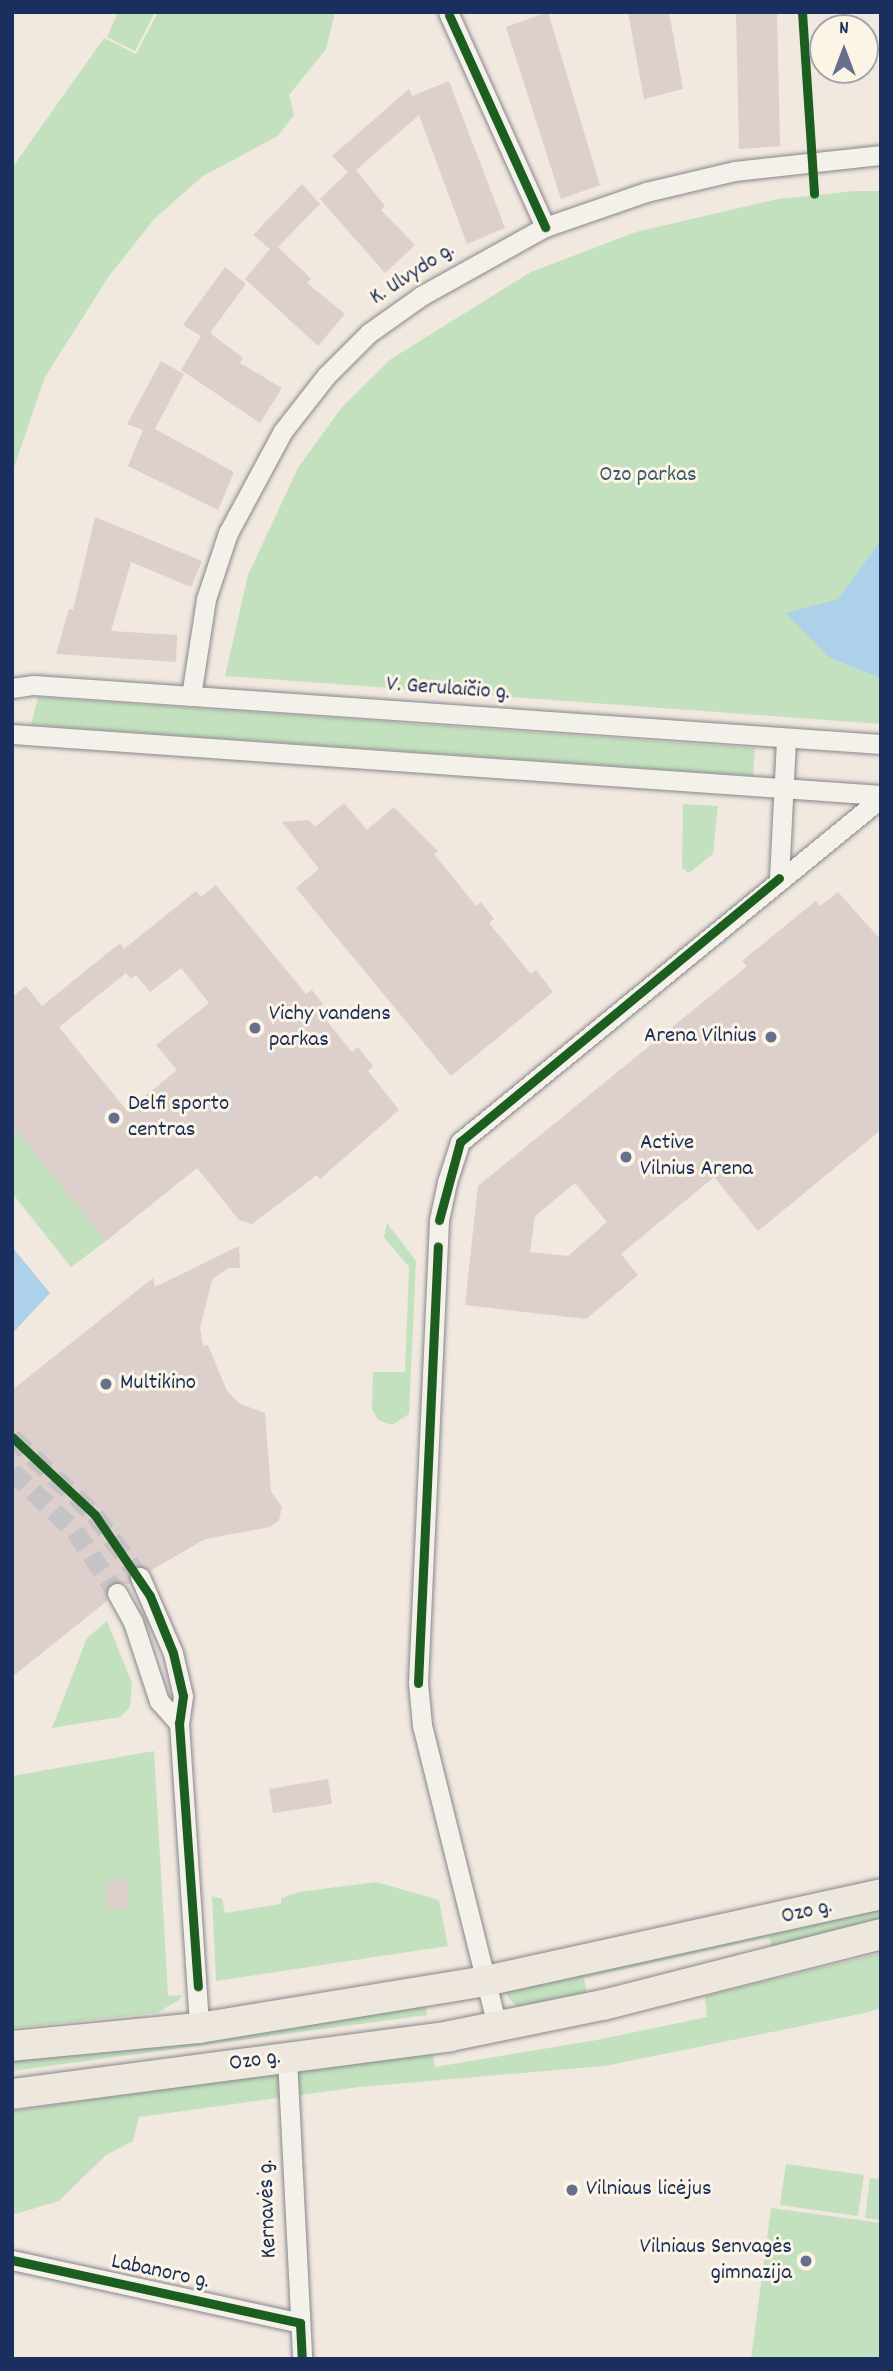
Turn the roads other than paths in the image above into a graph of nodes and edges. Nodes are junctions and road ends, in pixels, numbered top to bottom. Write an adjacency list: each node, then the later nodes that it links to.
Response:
1 (450, 13): 3 (street)
2 (881, 155): 3 (street, K. Ulvydo g.)
3 (545, 227): 5 (street, K. Ulvydo g.)
4 (12, 688): 5 (street, V. Gerulaičio g.)
5 (191, 696): 7 (street, V. Gerulaičio g.)
6 (13, 734): 9 (street)
7 (786, 737): 8 (street, V. Gerulaičio g.); 9 (street)
8 (881, 744)
9 (783, 789): 10 (street); 11 (street)
10 (881, 797): 11 (street)
11 (779, 878): 17 (street)
12 (140, 1577): 14 (street)
13 (117, 1593): 14 (street)
14 (178, 1723): 19 (street)
15 (881, 1894): 17 (main road, Ozo g.)
16 (881, 1934): 18 (main road, Ozo g.)
17 (486, 1981): 18 (street); 19 (main road, Ozo g.)
18 (497, 2026): 21 (main road, Ozo g.)
19 (199, 2028): 20 (main road, Ozo g.)
20 (12, 2046)
21 (288, 2058): 22 (main road, Ozo g.); 24 (street, Kernavės g.)
22 (12, 2095)
23 (12, 2260): 24 (street, Labanoro g.)
24 (300, 2323): 25 (street, Kernavės g.)
25 (302, 2359)

